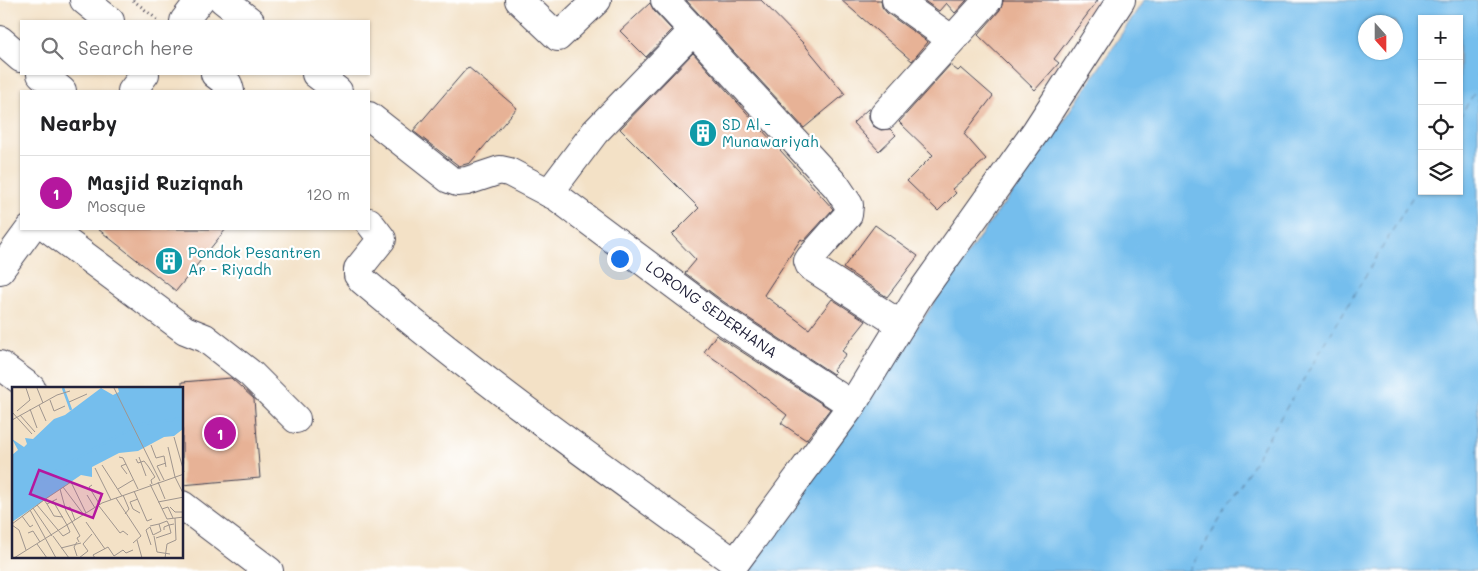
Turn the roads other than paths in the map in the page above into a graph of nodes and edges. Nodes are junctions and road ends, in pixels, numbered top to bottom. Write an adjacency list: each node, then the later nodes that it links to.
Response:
1 (84, 0): 10 (street)
2 (200, 0): 11 (street)
3 (223, 0): 12 (street)
4 (519, 0): 5 (street)
5 (597, 0)
6 (665, 0): 13 (street)
7 (896, 0): 14 (street)
8 (988, 0): 14 (street)
9 (1121, 0): 32 (street)
10 (109, 20)
11 (185, 20)
12 (249, 20)
13 (693, 31): 27 (street); 32 (street)
14 (951, 39): 25 (street)
15 (0, 40): 16 (street)
16 (20, 57)
17 (42, 75): 21 (street)
18 (144, 75): 22 (street)
19 (216, 75): 23 (street)
20 (317, 75): 24 (street)
21 (61, 90)
22 (133, 90)
23 (230, 90)
24 (337, 90)
25 (884, 115)
26 (370, 117): 27 (street, LORONG SEDERHANA)
27 (549, 193): 35 (street, LORONG SEDERHANA)
28 (370, 223): 35 (street)
29 (29, 230): 31 (street)
30 (50, 230): 36 (street)
31 (0, 270)
32 (901, 325): 35 (street)
33 (0, 364): 34 (street)
34 (30, 387)
35 (852, 405)
36 (296, 418)
37 (184, 507): 38 (street)
38 (269, 571)

